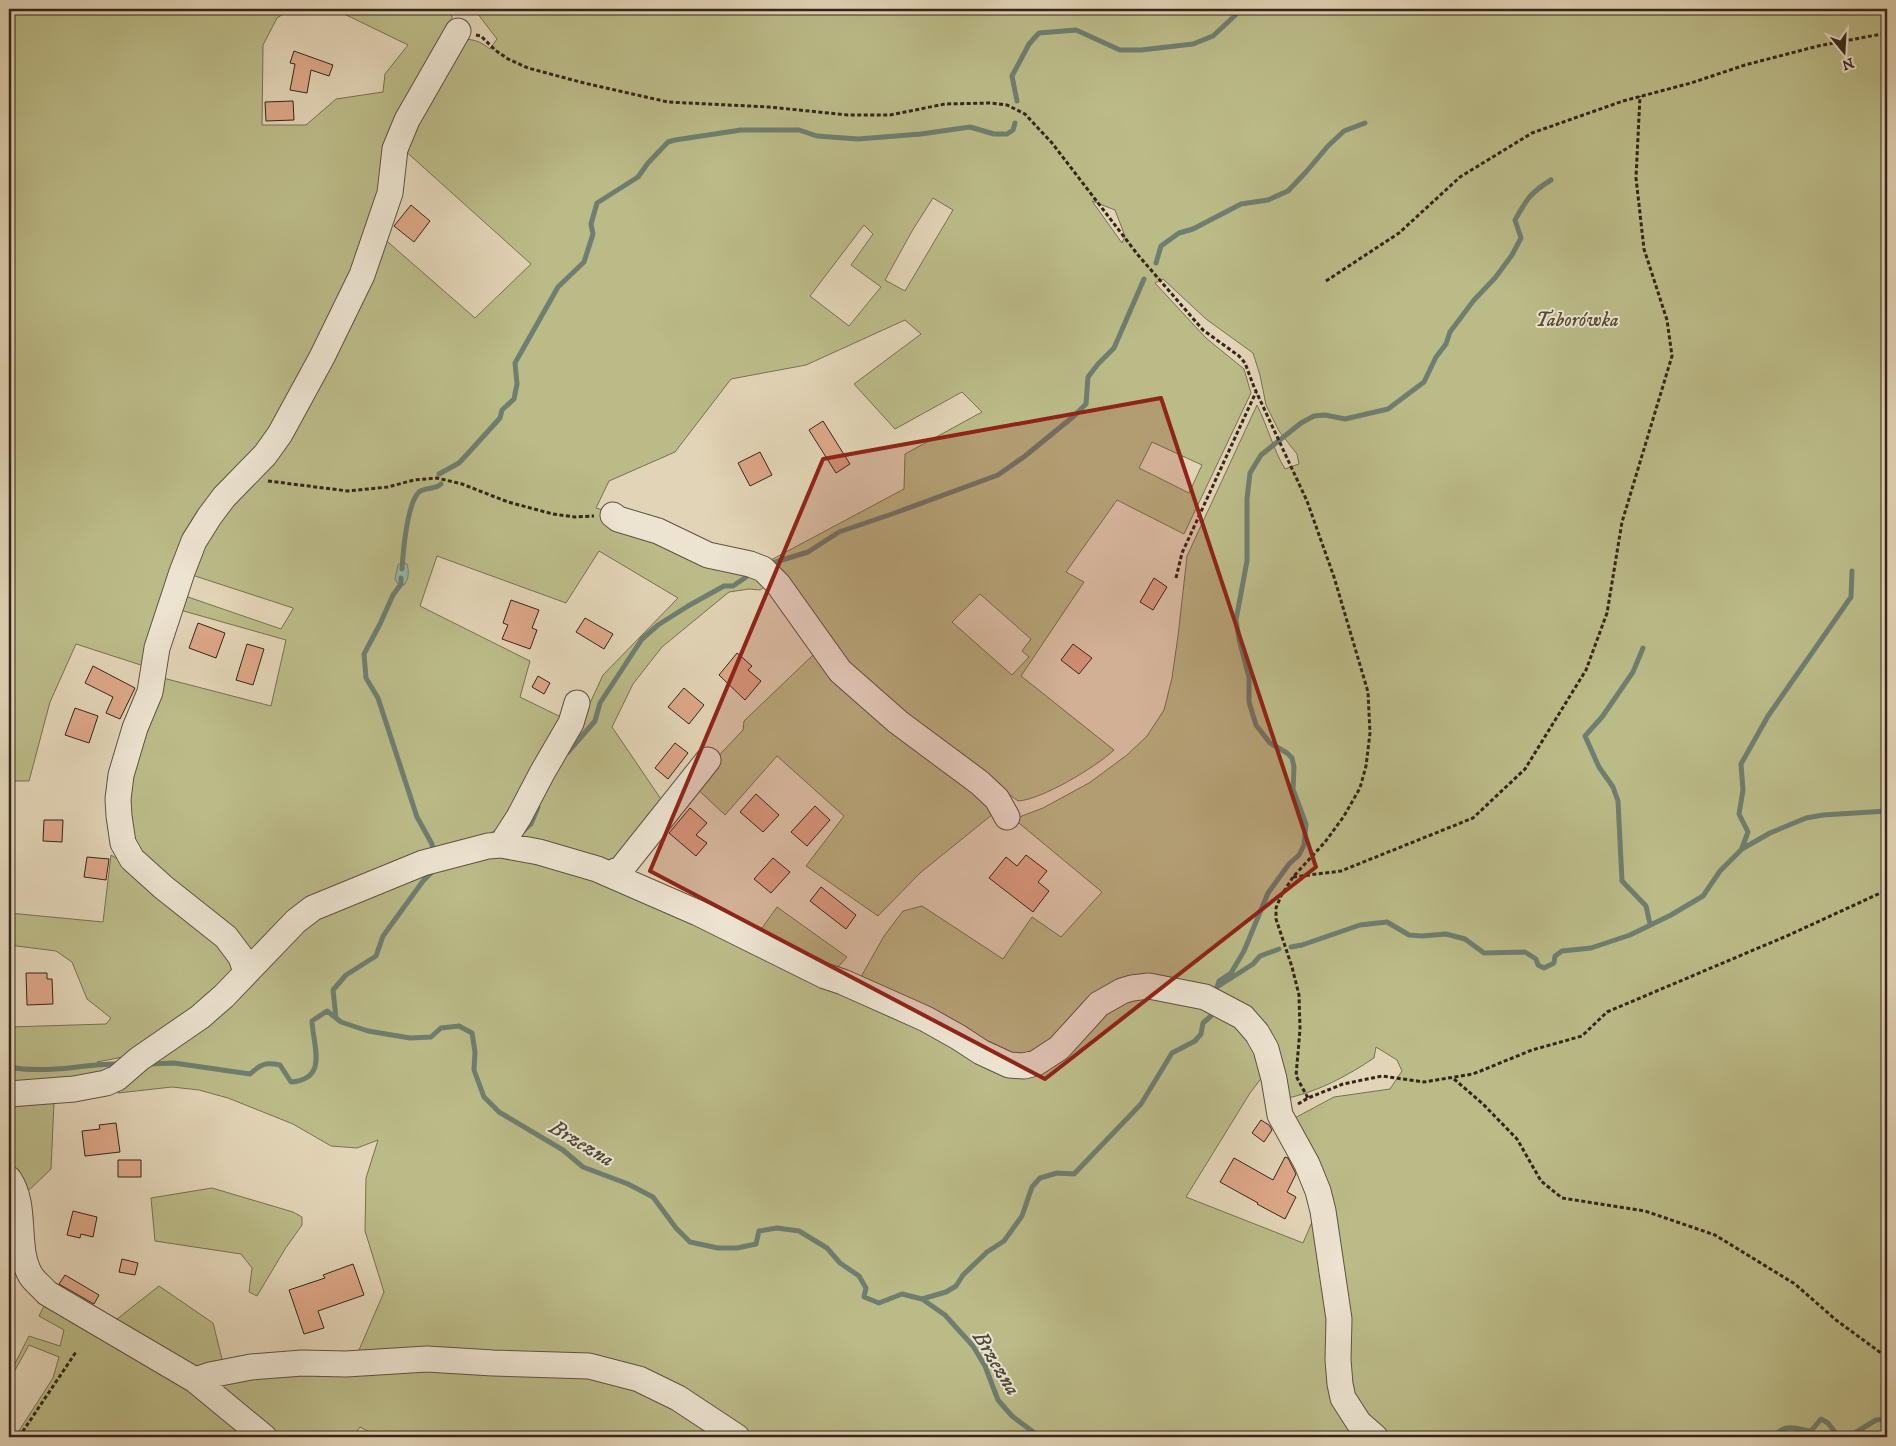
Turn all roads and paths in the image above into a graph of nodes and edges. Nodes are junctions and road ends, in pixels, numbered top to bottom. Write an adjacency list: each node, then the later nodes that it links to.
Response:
1 (458, 31): 5 (path); 6 (street)
2 (1887, 32): 3 (path)
3 (1640, 96): 4 (path); 14 (path)
4 (1326, 281)
5 (1256, 392): 8 (path); 14 (path)
6 (244, 478): 7 (path); 16 (street)
7 (612, 515): 11 (street)
8 (1176, 578)
9 (577, 703): 12 (street)
10 (708, 760): 13 (street)
11 (1007, 817)
12 (501, 845): 13 (street); 16 (street)
13 (609, 874): 20 (street)
14 (1293, 877): 19 (path)
15 (1887, 890): 17 (path)
16 (246, 972): 18 (street)
17 (1454, 1078): 19 (path); 23 (path)
18 (9, 1094)
19 (1308, 1098): 20 (path)
20 (1280, 1115): 28 (street)
21 (9, 1179): 24 (street)
22 (76, 1352): 25 (path)
23 (1880, 1353)
24 (195, 1380): 26 (street); 27 (street)
25 (19, 1437)
26 (264, 1437)
27 (737, 1437)
28 (1376, 1437)

